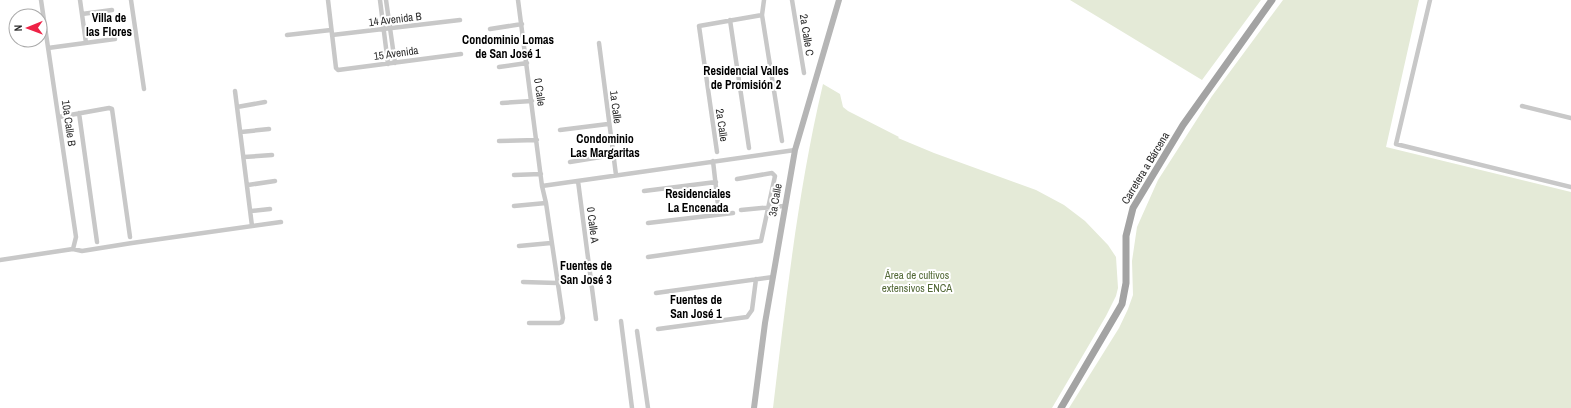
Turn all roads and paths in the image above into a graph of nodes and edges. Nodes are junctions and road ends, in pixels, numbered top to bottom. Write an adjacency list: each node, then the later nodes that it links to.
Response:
1 (80, 0): 13 (street)
2 (131, 0): 33 (street)
3 (328, 0): 21 (street)
4 (380, 0): 19 (street)
5 (386, 0): 18 (street)
6 (518, 0): 17 (street, 0 Calle)
7 (764, 0): 14 (street)
8 (792, 0): 32 (street, 2a Calle C)
9 (839, 0): 51 (main road, 3a Calle)
10 (1272, 0): 101 (main road, Carretera a Bárcena)
11 (1430, 0): 67 (street)
12 (112, 10): 13 (street)
13 (82, 14): 25 (street)
14 (762, 15): 16 (street); 49 (street)
15 (460, 20): 18 (street, 14 Avenida B)
16 (730, 20): 50 (street); 52 (street, 2a Calle)
17 (522, 24): 20 (street); 29 (street, 0 Calle)
18 (390, 28): 19 (street, 14 Avenida B); 28 (street)
19 (384, 29): 21 (street, 14 Avenida B); 30 (street)
20 (490, 29)
21 (332, 32): 22 (street, 14 Avenida B); 30 (street, 15 Avenida)
22 (287, 35)
23 (115, 39): 25 (street)
24 (599, 42): 43 (street, 1a Calle)
25 (86, 43): 26 (street)
26 (48, 48): 41 (street, 10a Calle B)
27 (461, 54): 28 (street, 15 Avenida)
28 (395, 63): 30 (street, 15 Avenida)
29 (527, 63): 31 (street); 35 (street, 0 Calle)
30 (388, 64)
31 (498, 67)
32 (804, 73)
33 (144, 89)
34 (235, 91): 39 (street)
35 (532, 101): 37 (street); 47 (street, 0 Calle)
36 (265, 102): 39 (street)
37 (502, 103)
38 (1522, 106): 42 (street)
39 (237, 107): 46 (street)
40 (79, 113): 41 (street); 81 (street); 82 (street)
41 (59, 117): 85 (street, 10a Calle B)
42 (1571, 118)
43 (608, 124): 45 (street); 54 (street, 1a Calle)
44 (269, 128): 46 (street)
45 (560, 130)
46 (241, 132): 55 (street)
47 (538, 140): 48 (street); 58 (street, 0 Calle)
48 (499, 141)
49 (782, 141)
50 (749, 148)
51 (794, 150): 56 (street); 72 (main road, 3a Calle)
52 (717, 152)
53 (272, 155): 55 (street)
54 (613, 156): 57 (street); 60 (street, 1a Calle)
55 (244, 157): 65 (street)
56 (713, 161): 60 (street); 64 (street)
57 (570, 162)
58 (541, 174): 59 (street); 66 (street, 0 Calle)
59 (514, 175)
60 (616, 175): 63 (street)
61 (737, 179): 71 (street)
62 (275, 181): 65 (street)
63 (578, 181): 66 (street); 93 (street, 0 Calle A)
64 (716, 182): 68 (street); 77 (street)
65 (248, 184): 75 (street)
66 (542, 186): 69 (street, 0 Calle)
67 (1571, 187)
68 (644, 191)
69 (546, 203): 70 (street); 83 (street, 0 Calle)
70 (514, 206)
71 (768, 206): 72 (street); 74 (street); 86 (street)
72 (784, 206): 88 (main road, 3a Calle)
73 (270, 209): 75 (street)
74 (741, 210)
75 (251, 211): 80 (street)
76 (733, 212): 77 (street)
77 (719, 214): 79 (street)
78 (281, 222): 80 (street)
79 (648, 223)
80 (252, 226): 85 (street)
81 (130, 237)
82 (97, 242)
83 (551, 243): 84 (street); 91 (street, 0 Calle)
84 (519, 246)
85 (73, 249): 87 (street)
86 (648, 257)
87 (0, 260)
88 (773, 277): 89 (street); 100 (main road, 3a Calle)
89 (756, 279): 92 (street); 96 (street)
90 (524, 282): 91 (street)
91 (557, 283): 95 (street, 0 Calle)
92 (656, 293)
93 (596, 319)
94 (621, 321): 98 (street)
95 (529, 324)
96 (658, 329)
97 (637, 331): 99 (street)
98 (632, 408)
99 (648, 408)
100 (754, 408)
101 (1061, 408)

